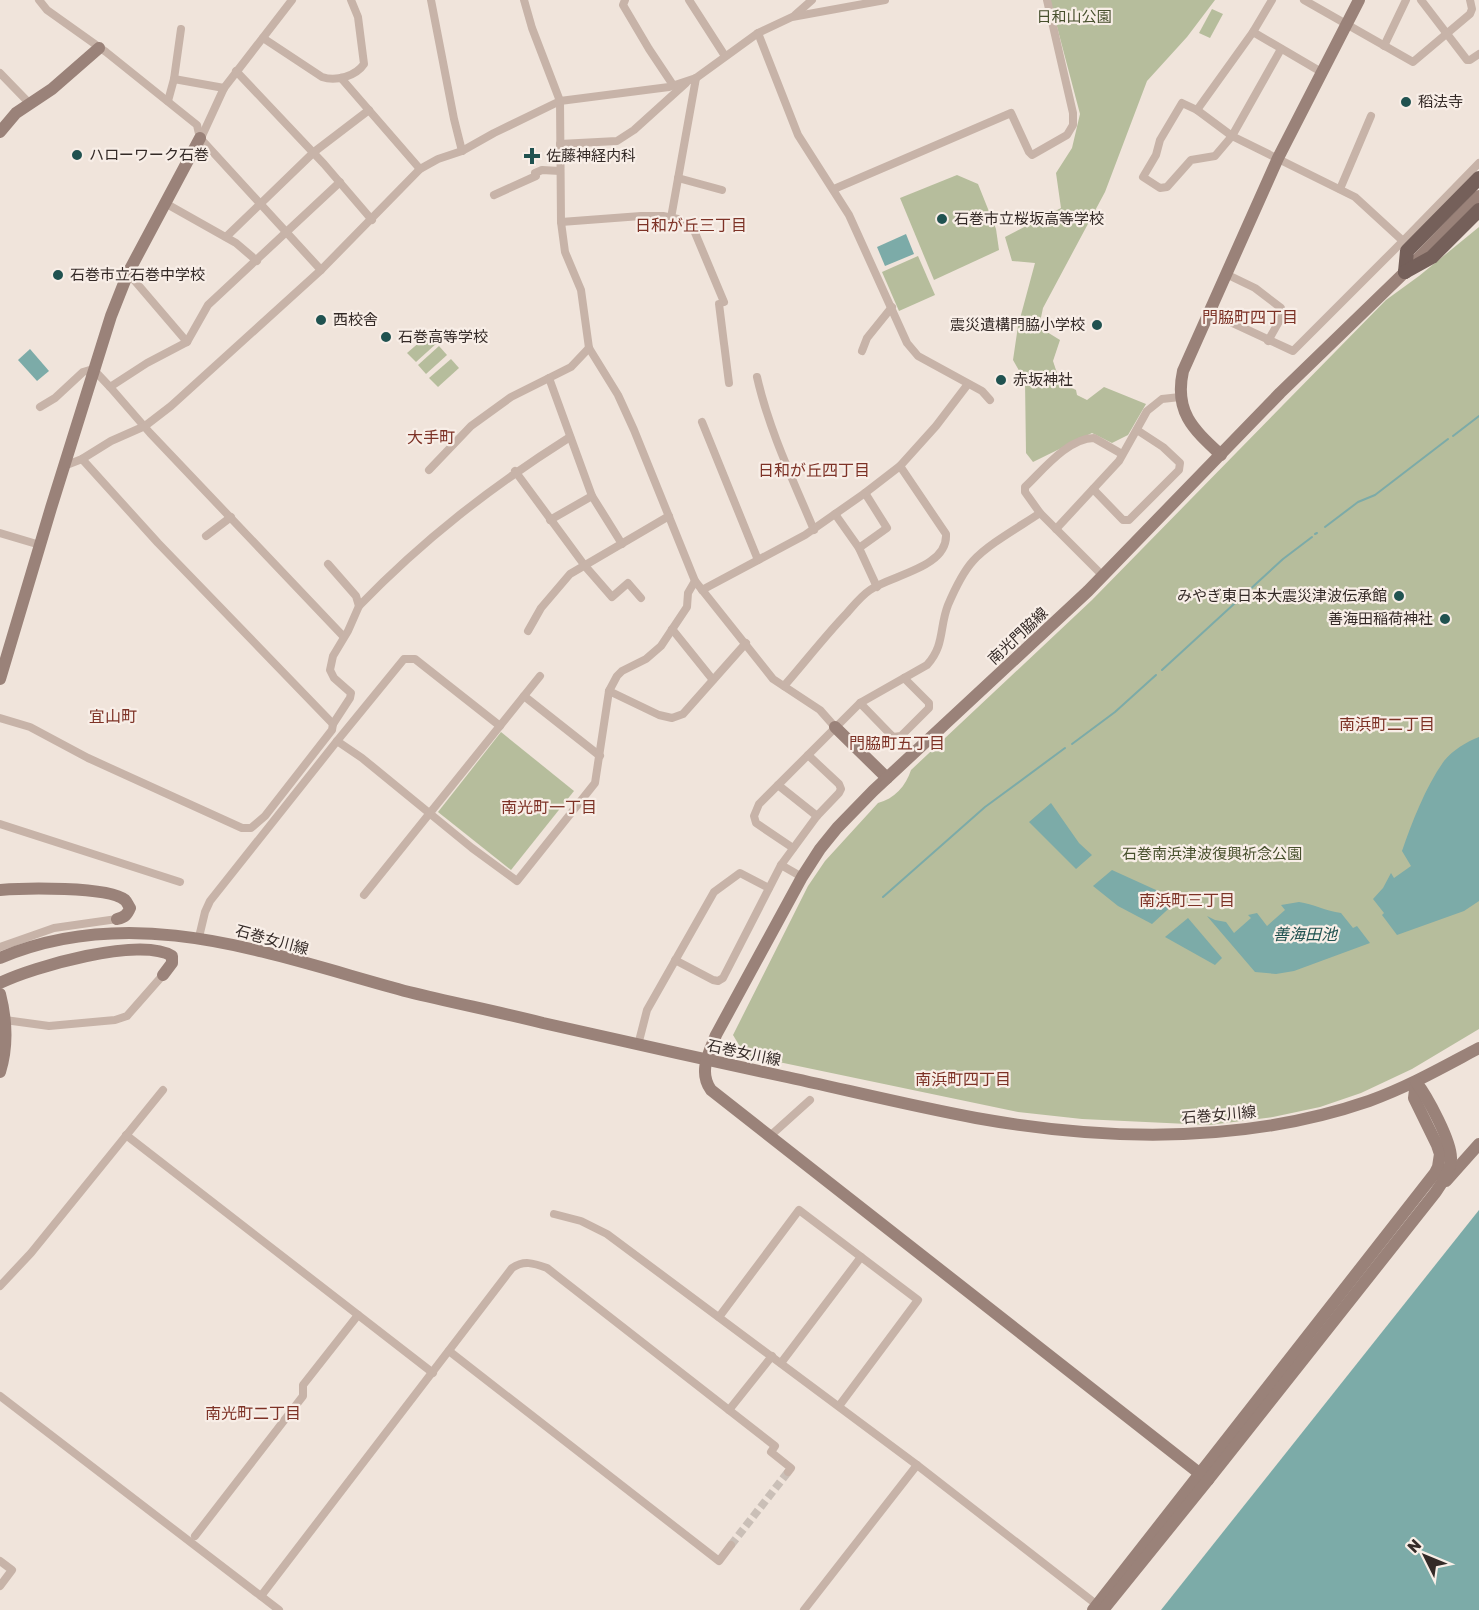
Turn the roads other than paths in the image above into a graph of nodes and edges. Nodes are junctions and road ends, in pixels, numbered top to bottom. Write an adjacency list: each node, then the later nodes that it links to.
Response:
1 (39, 0): 25 (street)
2 (292, 0): 23 (street)
3 (351, 0): 32 (street)
4 (431, 0): 47 (street)
5 (524, 0): 38 (street)
6 (625, 0): 35 (street)
7 (688, 0): 28 (street)
8 (812, 0): 17 (street)
9 (885, 0): 17 (street)
10 (1047, 0): 56 (street)
11 (1272, 0): 20 (street)
12 (1304, 0): 18 (street)
13 (1359, 0): 18 (street)
14 (1406, 0): 24 (street)
15 (1421, 0): 22 (street)
16 (1470, 0): 22 (street)
17 (792, 17): 21 (street)
18 (1347, 25): 24 (street); 31 (street)
19 (181, 29): 33 (street)
20 (1253, 32): 26 (street); 41 (street)
21 (758, 33): 28 (street); 56 (street)
22 (1446, 34): 24 (street); 27 (street)
23 (263, 38): 29 (street); 32 (street)
24 (1384, 46)
25 (99, 48): 37 (street); 39 (street)
26 (1281, 50): 31 (street); 44 (street)
27 (1479, 54)
28 (725, 56): 34 (street)
29 (236, 71): 36 (street); 48 (street)
30 (0, 73): 39 (street)
31 (1323, 73): 49 (street)
32 (341, 78): 40 (street)
33 (174, 79): 36 (street); 37 (street)
34 (693, 79): 35 (street); 46 (street); 53 (street)
35 (674, 86): 38 (street)
36 (224, 88): 45 (street)
37 (168, 101): 45 (street)
38 (560, 101): 46 (street); 47 (street)
39 (30, 105): 43 (street)
40 (369, 110): 48 (street); 51 (street)
41 (1197, 110): 44 (street); 44 (street)
42 (1371, 116): 57 (street)
43 (0, 132)
44 (1232, 136): 49 (street)
45 (200, 138): 61 (street); 62 (street)
46 (560, 144): 52 (street)
47 (462, 151): 51 (street)
48 (314, 152): 55 (street); 62 (street)
49 (1278, 158): 57 (street); 74 (street)
50 (1479, 164): 69 (street)
51 (420, 170): 65 (street)
52 (560, 171): 59 (street); 66 (street)
53 (678, 178): 58 (street); 64 (street)
54 (1479, 178): 72 (main road)
55 (340, 182): 65 (street); 67 (street)
56 (834, 189): 75 (street)
57 (1340, 189): 69 (street)
58 (722, 190)
59 (494, 195)
60 (1479, 196): 72 (street, 南光門脇線)
61 (165, 203): 68 (street); 73 (street)
62 (261, 203): 67 (street); 68 (street)
63 (1479, 210): 72 (main road)
64 (671, 218): 66 (street); 84 (street)
65 (372, 220): 71 (street)
66 (561, 222): 79 (street)
67 (288, 233): 70 (street); 71 (street)
68 (226, 237): 70 (street)
69 (1403, 241): 77 (street)
70 (257, 261): 78 (street)
71 (321, 270): 91 (street)
72 (1405, 272): 95 (street, 南光門脇線)
73 (128, 273): 78 (street); 81 (street)
74 (1226, 274): 76 (street); 77 (street)
75 (892, 307): 80 (street); 85 (street)
76 (1209, 312): 77 (street); 87 (street)
77 (1268, 341)
78 (187, 342): 86 (street)
79 (589, 348): 83 (street); 106 (street)
80 (862, 351)
81 (93, 369): 86 (street); 89 (street); 97 (street)
82 (757, 377): 110 (street)
83 (549, 378): 93 (street); 99 (street)
84 (729, 383)
85 (968, 384): 88 (street); 98 (street)
86 (110, 387): 91 (street)
87 (1180, 397): 92 (street); 95 (street)
88 (990, 400)
89 (39, 407)
90 (702, 422): 116 (street)
91 (145, 426): 96 (street); 107 (street)
92 (1137, 430): 94 (street); 101 (street)
93 (570, 437): 100 (street); 103 (street)
94 (1122, 454): 101 (street); 104 (street)
95 (1221, 455): 119 (street, 南光門脇線)
96 (82, 459): 97 (street); 138 (street)
97 (64, 466): 114 (street)
98 (900, 466): 102 (street); 121 (street)
99 (429, 470)
100 (515, 471): 108 (street); 124 (street)
101 (1093, 489): 109 (street)
102 (866, 493): 105 (street); 115 (street)
103 (592, 496): 108 (street); 113 (street)
104 (1040, 513): 109 (street); 130 (street)
105 (835, 514): 110 (street); 115 (street)
106 (669, 516): 113 (street); 120 (street)
107 (231, 517): 112 (street); 127 (street)
108 (550, 520): 118 (street)
109 (1056, 529): 119 (street)
110 (814, 530): 116 (street)
111 (0, 533): 114 (street)
112 (206, 536)
113 (622, 544): 118 (street)
114 (40, 545): 131 (street)
115 (859, 548): 121 (street)
116 (758, 560): 122 (street)
117 (328, 564): 124 (street)
118 (585, 566): 123 (street); 126 (street)
119 (1103, 576): 144 (street, 南光門脇線)
120 (695, 581): 122 (street); 125 (street)
121 (877, 587): 133 (street)
122 (702, 590): 128 (street)
123 (641, 598)
124 (359, 606): 127 (street)
125 (672, 629): 132 (street); 134 (street)
126 (528, 632)
127 (344, 636): 138 (street)
128 (746, 644): 132 (street); 133 (street)
129 (540, 676): 135 (street)
130 (904, 678): 136 (street); 136 (street)
131 (0, 679)
132 (713, 680): 134 (street)
133 (784, 686): 140 (street)
134 (609, 691): 143 (street)
135 (524, 696): 139 (street); 143 (street)
136 (860, 703): 140 (street)
137 (0, 718): 148 (street)
138 (333, 724): 148 (street)
139 (500, 726): 141 (street); 146 (street)
140 (835, 727): 142 (street); 144 (street)
141 (338, 741): 146 (street); 148 (street)
142 (808, 755): 145 (street); 147 (street)
143 (600, 756): 146 (street)
144 (887, 778): 152 (street, 南光門脇線)
145 (778, 785): 147 (street); 150 (street)
146 (429, 813): 156 (street)
147 (817, 816): 150 (street)
148 (268, 819): 158 (street)
149 (0, 824): 153 (street)
150 (793, 848): 151 (street)
151 (781, 865): 152 (street); 154 (street)
152 (802, 877): 168 (street, 南光門脇線)
153 (180, 882)
154 (769, 888): 161 (street); 161 (street)
155 (0, 890): 157 (street)
156 (364, 894)
157 (117, 919): 159 (street)
158 (199, 937): 160 (street, 石巻女川線); 166 (street, 石巻女川線)
159 (0, 947)
160 (0, 958)
161 (675, 960): 166 (street)
162 (163, 975): 163 (street); 165 (street)
163 (0, 983)
164 (0, 994): 165 (street)
165 (5, 1020): 169 (street)
166 (638, 1045): 168 (street, 石巻女川線)
167 (1479, 1048): 170 (street, 石巻女川線)
168 (706, 1060): 170 (street, 石巻女川線); 174 (street)
169 (0, 1072)
170 (1416, 1082): 176 (street); 191 (street)
171 (163, 1090): 173 (street)
172 (810, 1100): 174 (street)
173 (126, 1135): 179 (street); 180 (street)
174 (770, 1136): 191 (street)
175 (1479, 1144): 176 (street)
176 (1435, 1193): 191 (street)
177 (554, 1214): 181 (street)
178 (861, 1257): 181 (street); 184 (street); 187 (street)
179 (0, 1286)
180 (358, 1315): 185 (street); 192 (street)
181 (718, 1317): 183 (street)
182 (449, 1351): 185 (street); 188 (street); 193 (street)
183 (772, 1356): 184 (street); 188 (street)
184 (781, 1363): 187 (street)
185 (433, 1373): 196 (street)
186 (0, 1396): 196 (street)
187 (839, 1406): 189 (street)
188 (729, 1410): 190 (street)
189 (917, 1465): 197 (street); 199 (street)
190 (788, 1472)
191 (1204, 1477): 197 (street)
192 (195, 1536)
193 (731, 1545)
194 (0, 1561): 195 (street)
195 (0, 1586)
196 (261, 1596): 198 (street)
197 (1099, 1609)
198 (279, 1610)
199 (804, 1610)

